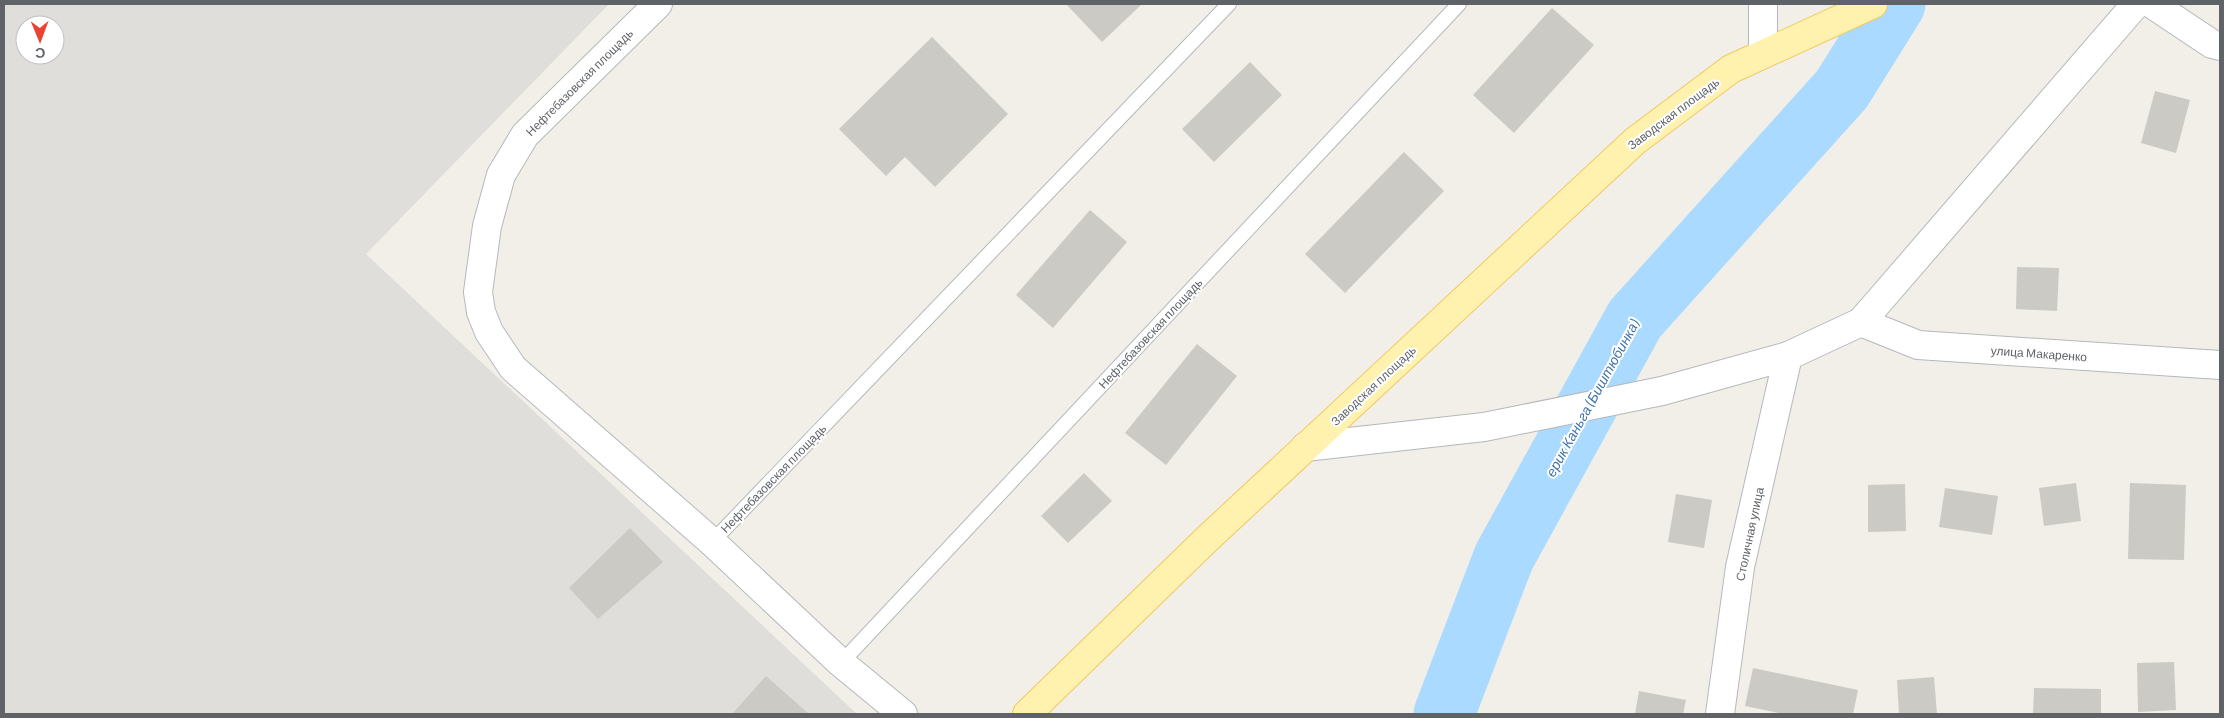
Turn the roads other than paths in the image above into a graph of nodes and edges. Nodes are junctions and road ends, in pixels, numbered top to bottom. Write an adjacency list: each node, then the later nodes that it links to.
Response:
1 (658, 4): 14 (street, Нефтебазовская площадь)
2 (1229, 4): 14 (lane, Нефтебазовская площадь)
3 (1459, 4): 15 (lane, Нефтебазовская площадь)
4 (1762, 4): 9 (street)
5 (1873, 4): 9 (main road, Заводская площадь)
6 (2136, 4): 10 (street)
7 (2152, 4): 8 (street)
8 (2220, 46)
9 (1763, 54): 13 (main road, Заводская площадь)
10 (1861, 322): 11 (street); 12 (street, улица Макаренко)
11 (1788, 356): 13 (street); 18 (street, Столичная улица)
12 (2220, 365)
13 (1306, 447): 17 (main road, Заводская площадь)
14 (712, 542): 15 (street, Нефтебазовская площадь)
15 (841, 663): 16 (street, Нефтебазовская площадь)
16 (903, 714)
17 (1027, 714)
18 (1720, 714)

